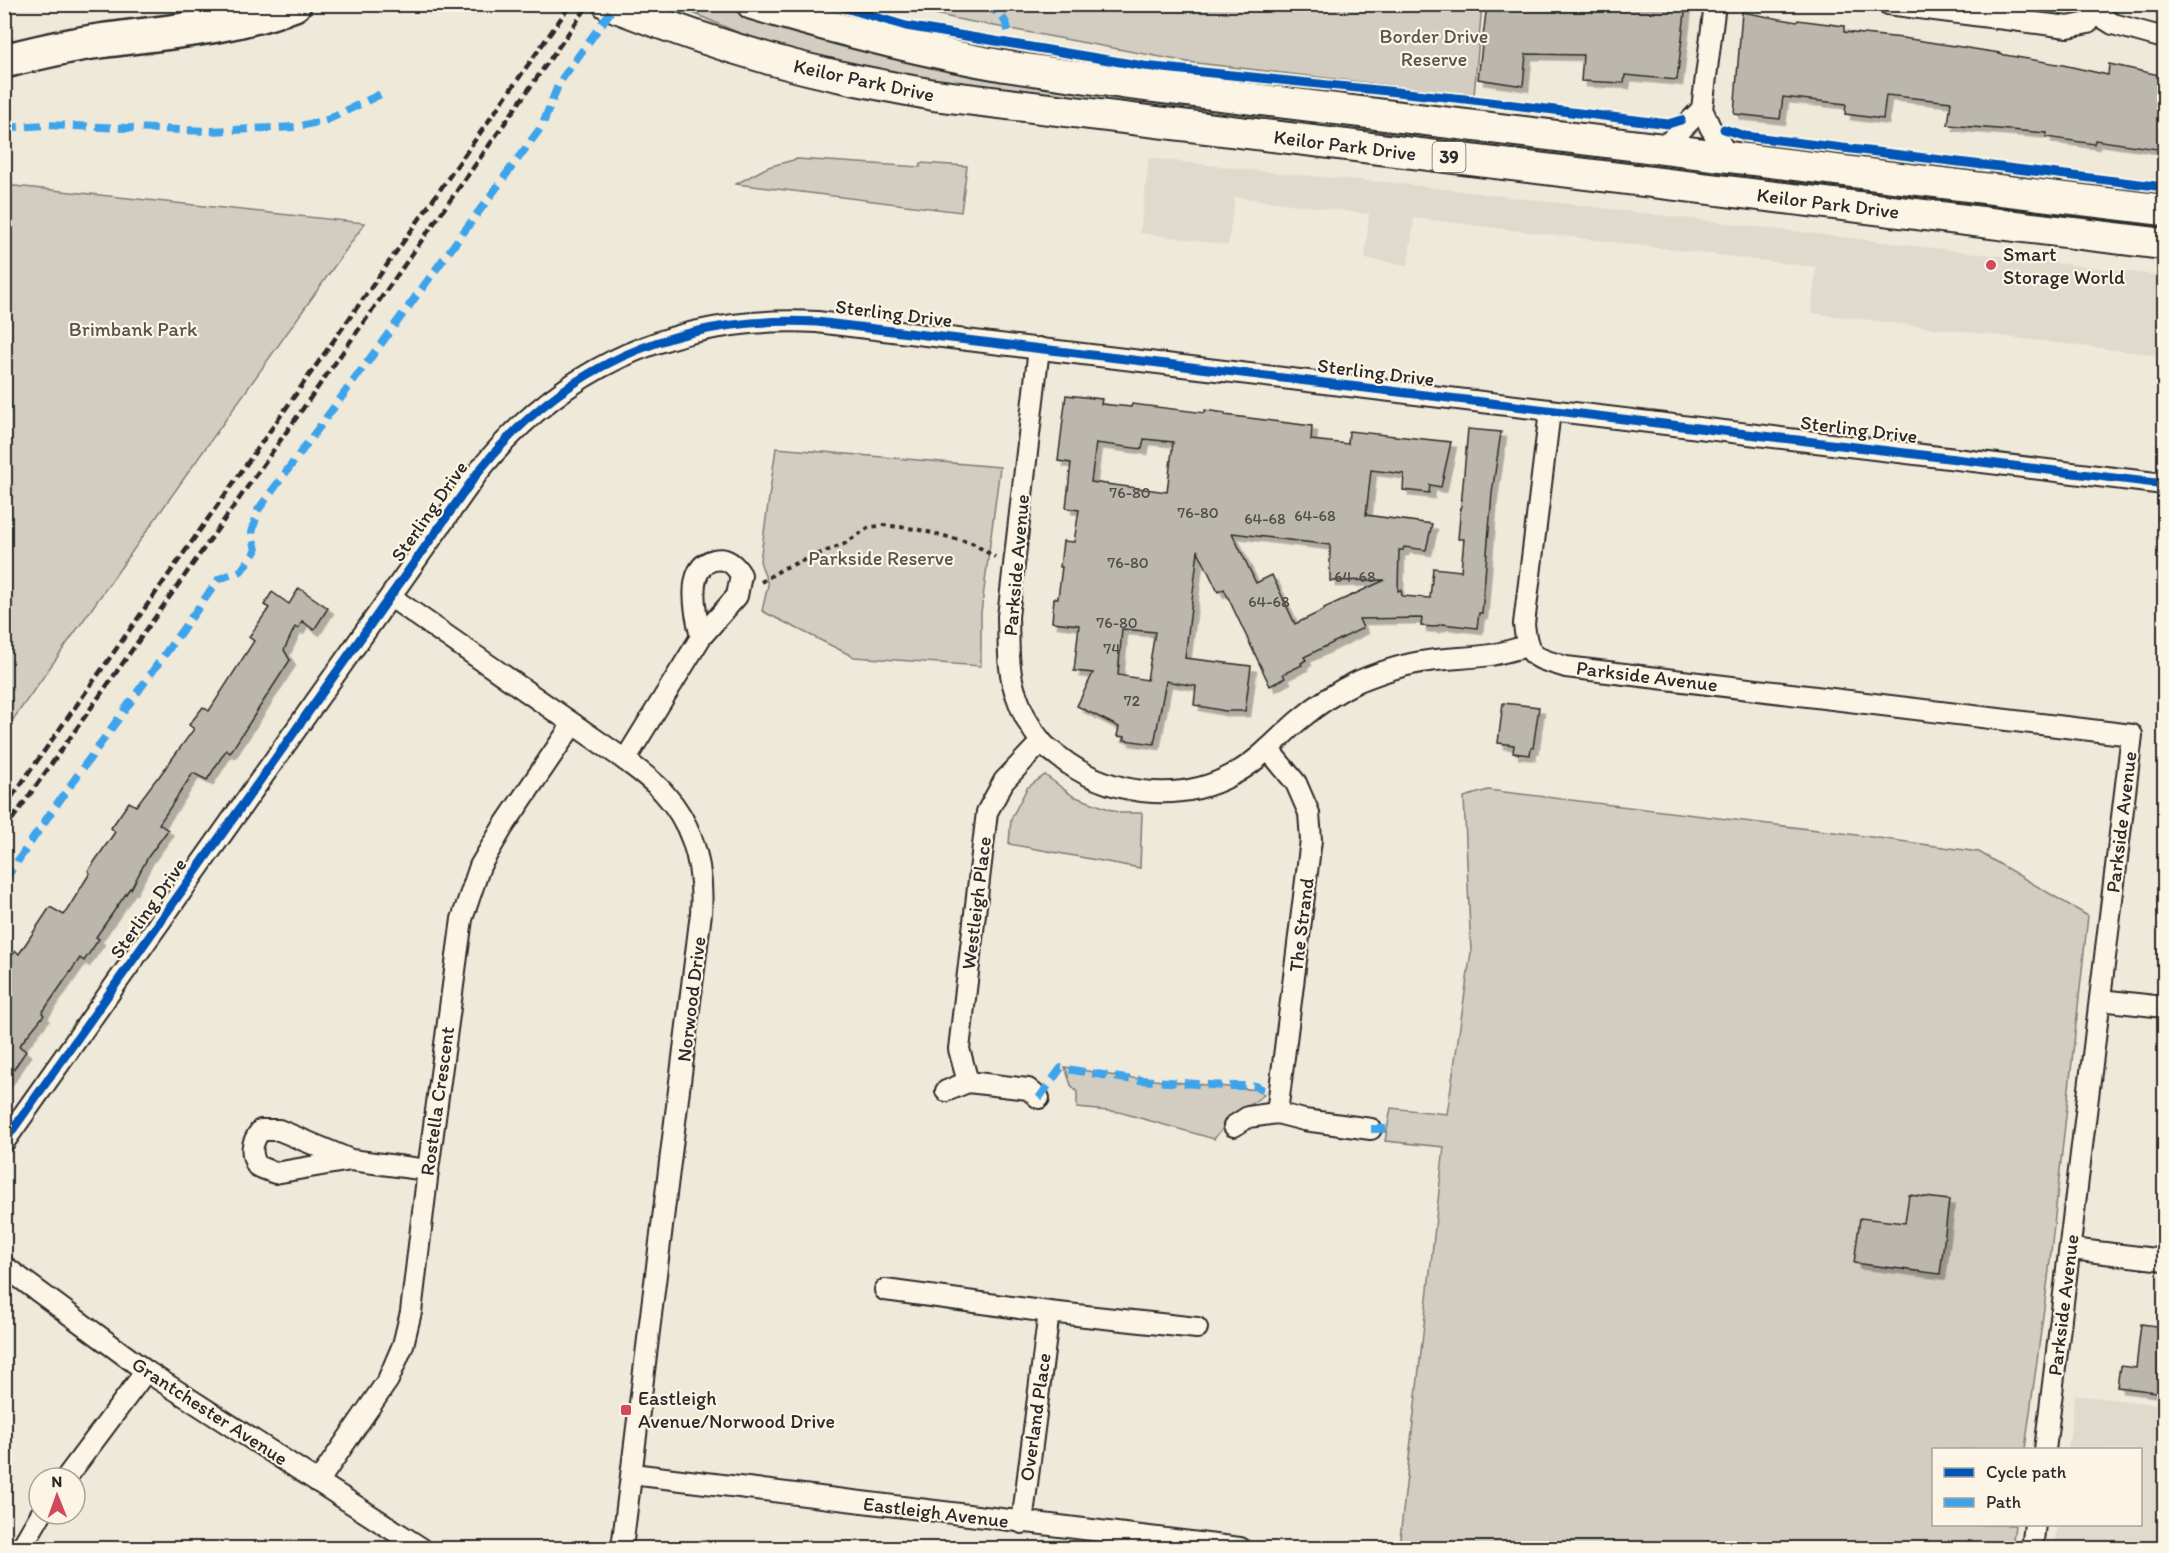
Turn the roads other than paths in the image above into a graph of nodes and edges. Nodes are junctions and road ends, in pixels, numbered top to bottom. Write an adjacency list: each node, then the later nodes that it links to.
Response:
1 (294, 4): 8 (highway)
2 (608, 4): 13 (main road, Keilor Park Drive / 39)
3 (752, 4): 10 (main road, Keilor Park Drive / 39)
4 (1715, 4): 9 (street)
5 (1888, 4): 6 (street)
6 (2100, 9): 7 (street)
7 (2164, 38)
8 (4, 61)
9 (1702, 109): 10 (street); 11 (street)
10 (1663, 148): 11 (main road, Keilor Park Drive / 39)
11 (1728, 156): 12 (main road, Keilor Park Drive / 39)
12 (2164, 210)
13 (2164, 244)
14 (1040, 348): 15 (street, Sterling Drive); 17 (street, Sterling Drive); 21 (street, Parkside Avenue)
15 (1550, 411): 16 (street, Sterling Drive); 19 (street)
16 (2164, 484)
17 (391, 597): 20 (street, Norwood Drive); 32 (street, Sterling Drive)
18 (701, 637): 18 (street); 23 (street)
19 (1527, 646): 22 (street, Parkside Avenue); 24 (street, Parkside Avenue)
20 (573, 724): 23 (street, Norwood Drive); 34 (street, Rostella Crescent)
21 (1041, 742): 22 (street, Parkside Avenue); 26 (street, Westleigh Place)
22 (1268, 749): 29 (street, The Strand)
23 (625, 760): 44 (street, Norwood Drive)
24 (2100, 1000): 25 (street); 35 (street, Parkside Avenue)
25 (2164, 1007)
26 (968, 1082): 27 (street); 28 (street)
27 (946, 1091)
28 (1040, 1098)
29 (1277, 1113): 30 (street); 31 (street)
30 (1234, 1126)
31 (1371, 1129)
32 (4, 1142)
33 (351, 1160): 34 (street)
34 (428, 1170): 45 (street, Rostella Crescent)
35 (2070, 1249): 36 (street); 42 (street, Parkside Avenue)
36 (2164, 1260)
37 (4, 1266): 41 (street, Grantchester Avenue)
38 (885, 1290): 39 (street)
39 (1049, 1312): 40 (street); 46 (street, Overland Place)
40 (1197, 1328)
41 (146, 1371): 43 (street); 45 (street, Grantchester Avenue)
42 (2045, 1448)
43 (75, 1466)
44 (632, 1474): 46 (street, Eastleigh Avenue); 51 (street, Norwood Drive)
45 (318, 1482): 50 (street, Grantchester Avenue)
46 (1022, 1523): 52 (street, Eastleigh Avenue)
47 (34, 1526): 49 (street)
48 (2035, 1526): 53 (street)
49 (21, 1548)
50 (421, 1548)
51 (622, 1548)
52 (1240, 1548)
53 (2032, 1548)

